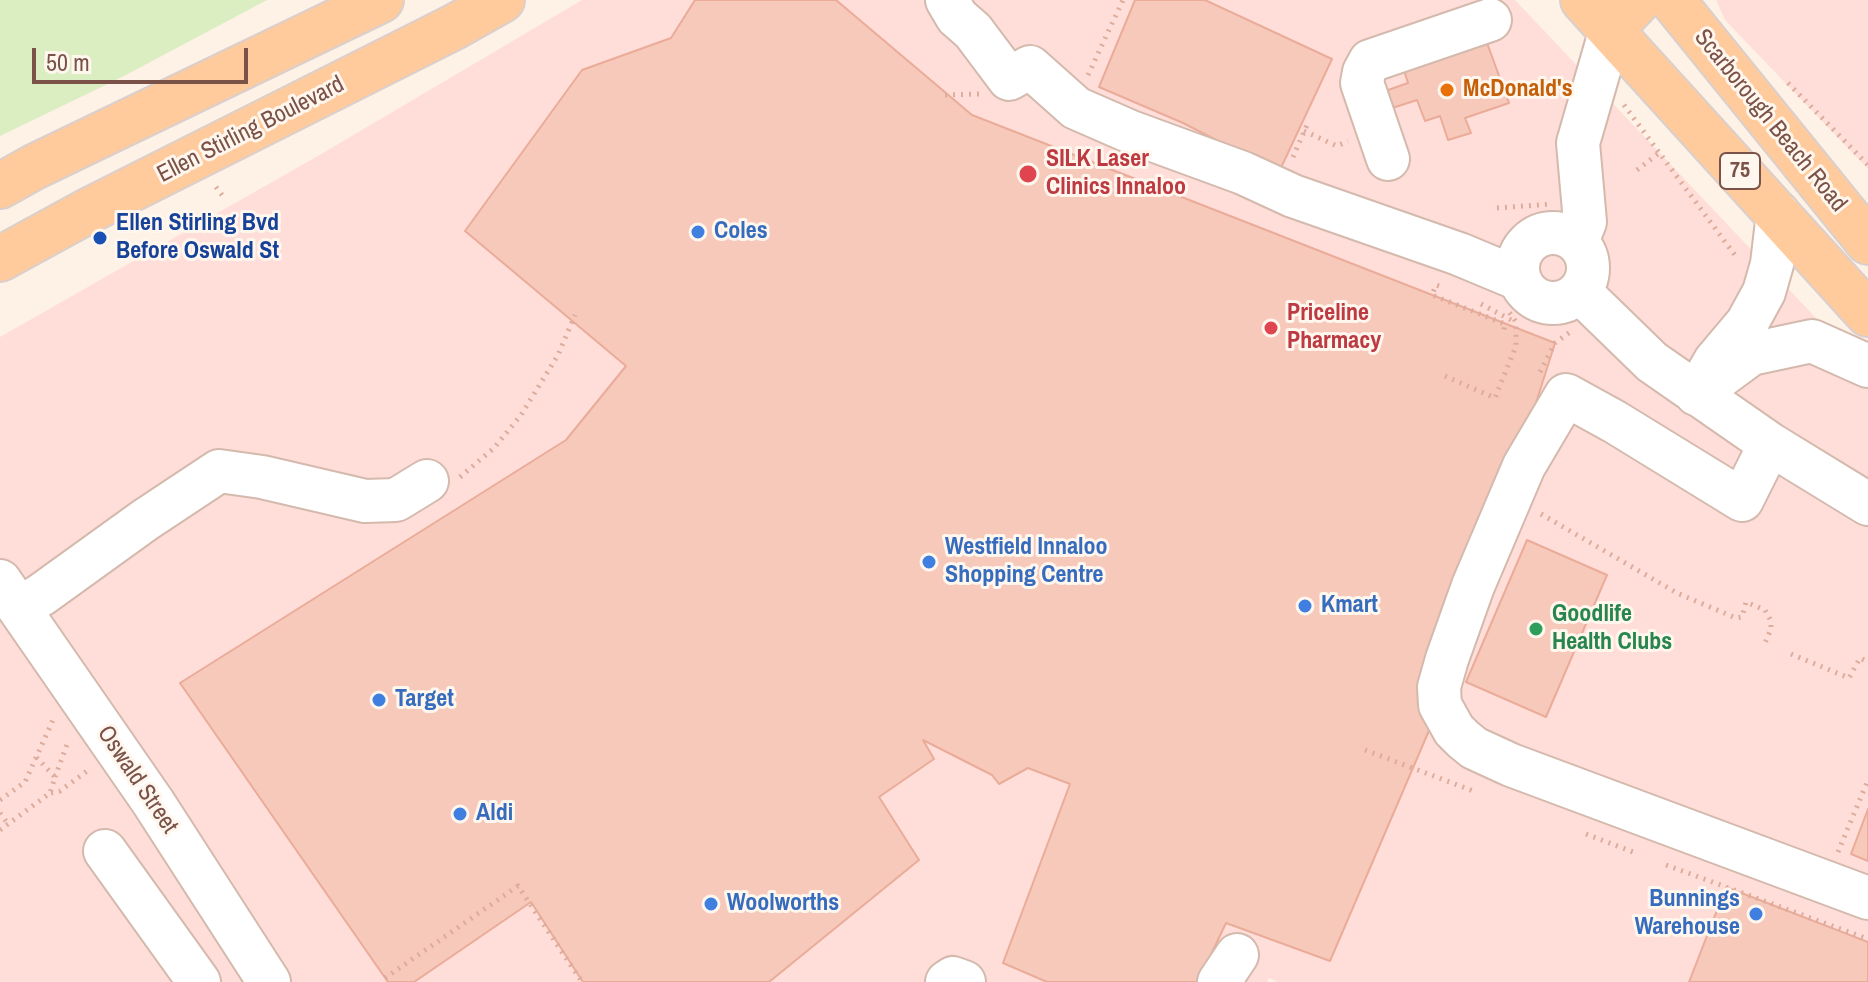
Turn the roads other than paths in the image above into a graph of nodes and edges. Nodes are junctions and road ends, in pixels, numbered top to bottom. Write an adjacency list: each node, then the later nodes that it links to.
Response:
1 (381, 0): 8 (main road)
2 (502, 0): 12 (main road, Ellen Stirling Boulevard)
3 (947, 0): 13 (street)
4 (1672, 0): 10 (main road, Scarborough Beach Road / 75)
5 (1612, 7): 9 (main road, Scarborough Beach Road / 75); 11 (street)
6 (1490, 20): 7 (street)
7 (1370, 149)
8 (0, 186)
9 (1778, 213): 15 (main road, Scarborough Beach Road / 75); 17 (street)
10 (1865, 234)
11 (1577, 242): 13 (street); 14 (street)
12 (0, 259)
13 (1519, 279): 14 (street)
14 (1580, 292): 17 (street)
15 (1868, 314)
16 (1868, 366): 17 (street)
17 (1696, 394): 18 (street)
18 (1770, 444): 20 (street); 23 (street)
19 (427, 481): 21 (street)
20 (1868, 504)
21 (9, 594): 25 (street, Oswald Street)
22 (105, 851): 24 (street)
23 (1868, 898)
24 (199, 982)
25 (269, 982)
26 (947, 982): 27 (street)
27 (964, 982)

